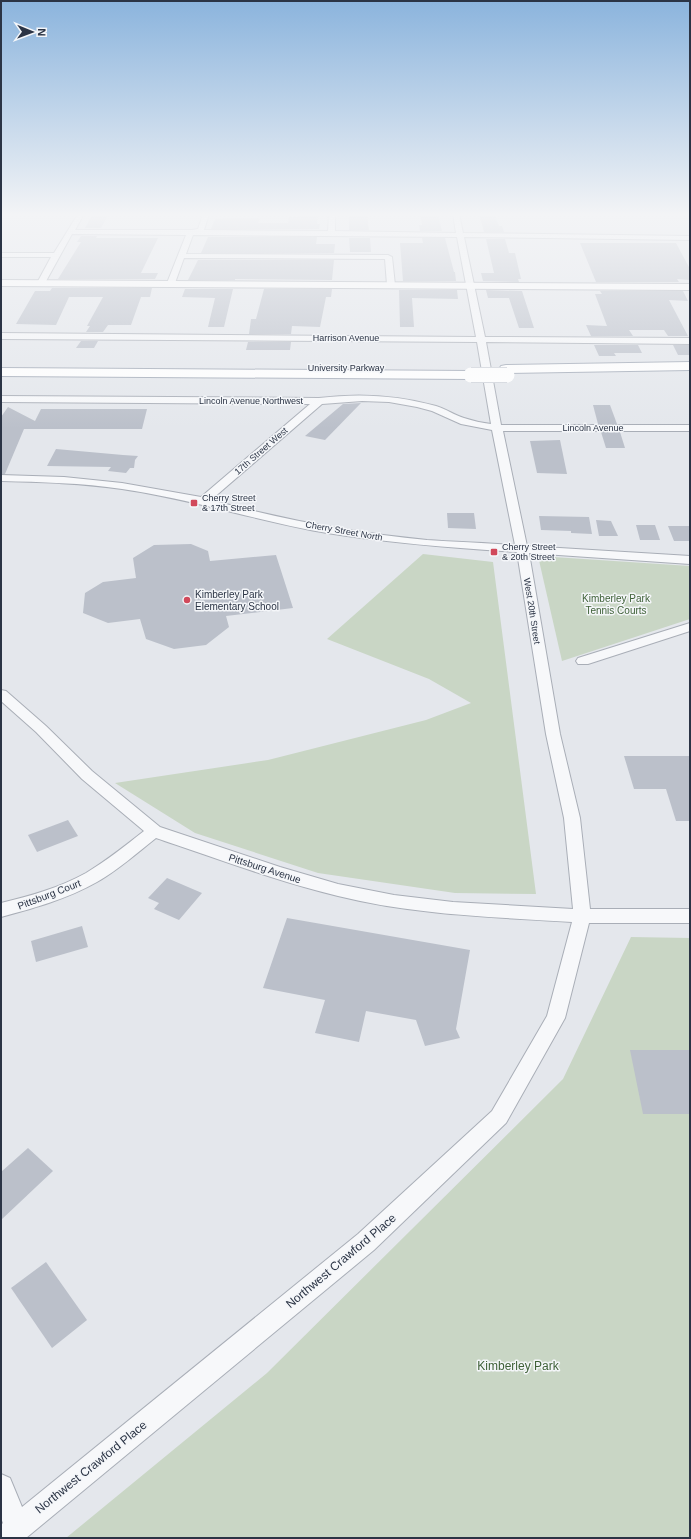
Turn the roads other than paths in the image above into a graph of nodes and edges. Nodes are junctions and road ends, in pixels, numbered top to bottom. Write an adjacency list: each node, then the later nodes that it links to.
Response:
1 (471, 285): 5 (street, West 20th Street)
2 (651, 286): 3 (street)
3 (690, 286)
4 (1, 336): 5 (street, Harrison Avenue)
5 (481, 339): 6 (street, Harrison Avenue); 15 (street, West 20th Street)
6 (690, 340)
7 (690, 366): 11 (main road, University Parkway)
8 (1, 367): 10 (main road, University Parkway)
9 (1, 372): 10 (main road, University Parkway)
10 (470, 372): 11 (main road, University Parkway, bridge)
11 (506, 372): 12 (main road, University Parkway)
12 (690, 374)
13 (1, 399): 14 (street, Lincoln Avenue Northwest)
14 (319, 401): 15 (street, Lincoln Avenue Northwest); 18 (street, 17th Street West)
15 (497, 428): 16 (street, Lincoln Avenue); 19 (street, West 20th Street)
16 (690, 428)
17 (1, 478): 18 (street, Cherry Street North)
18 (203, 501): 19 (street, Cherry Street North)
19 (522, 549): 20 (street, Cherry Street North); 26 (street, West 20th Street)
20 (690, 560)
21 (690, 626): 22 (street)
22 (584, 661)
23 (1, 694): 24 (street, Pittsburg Avenue)
24 (154, 830): 25 (street, Pittsburg Court); 26 (street, Pittsburg Avenue)
25 (1, 910)
26 (582, 916): 27 (street, Pittsburg Avenue); 29 (street, Northwest Crawford Place)
27 (690, 916)
28 (1, 1487): 29 (street)
29 (13, 1532)

